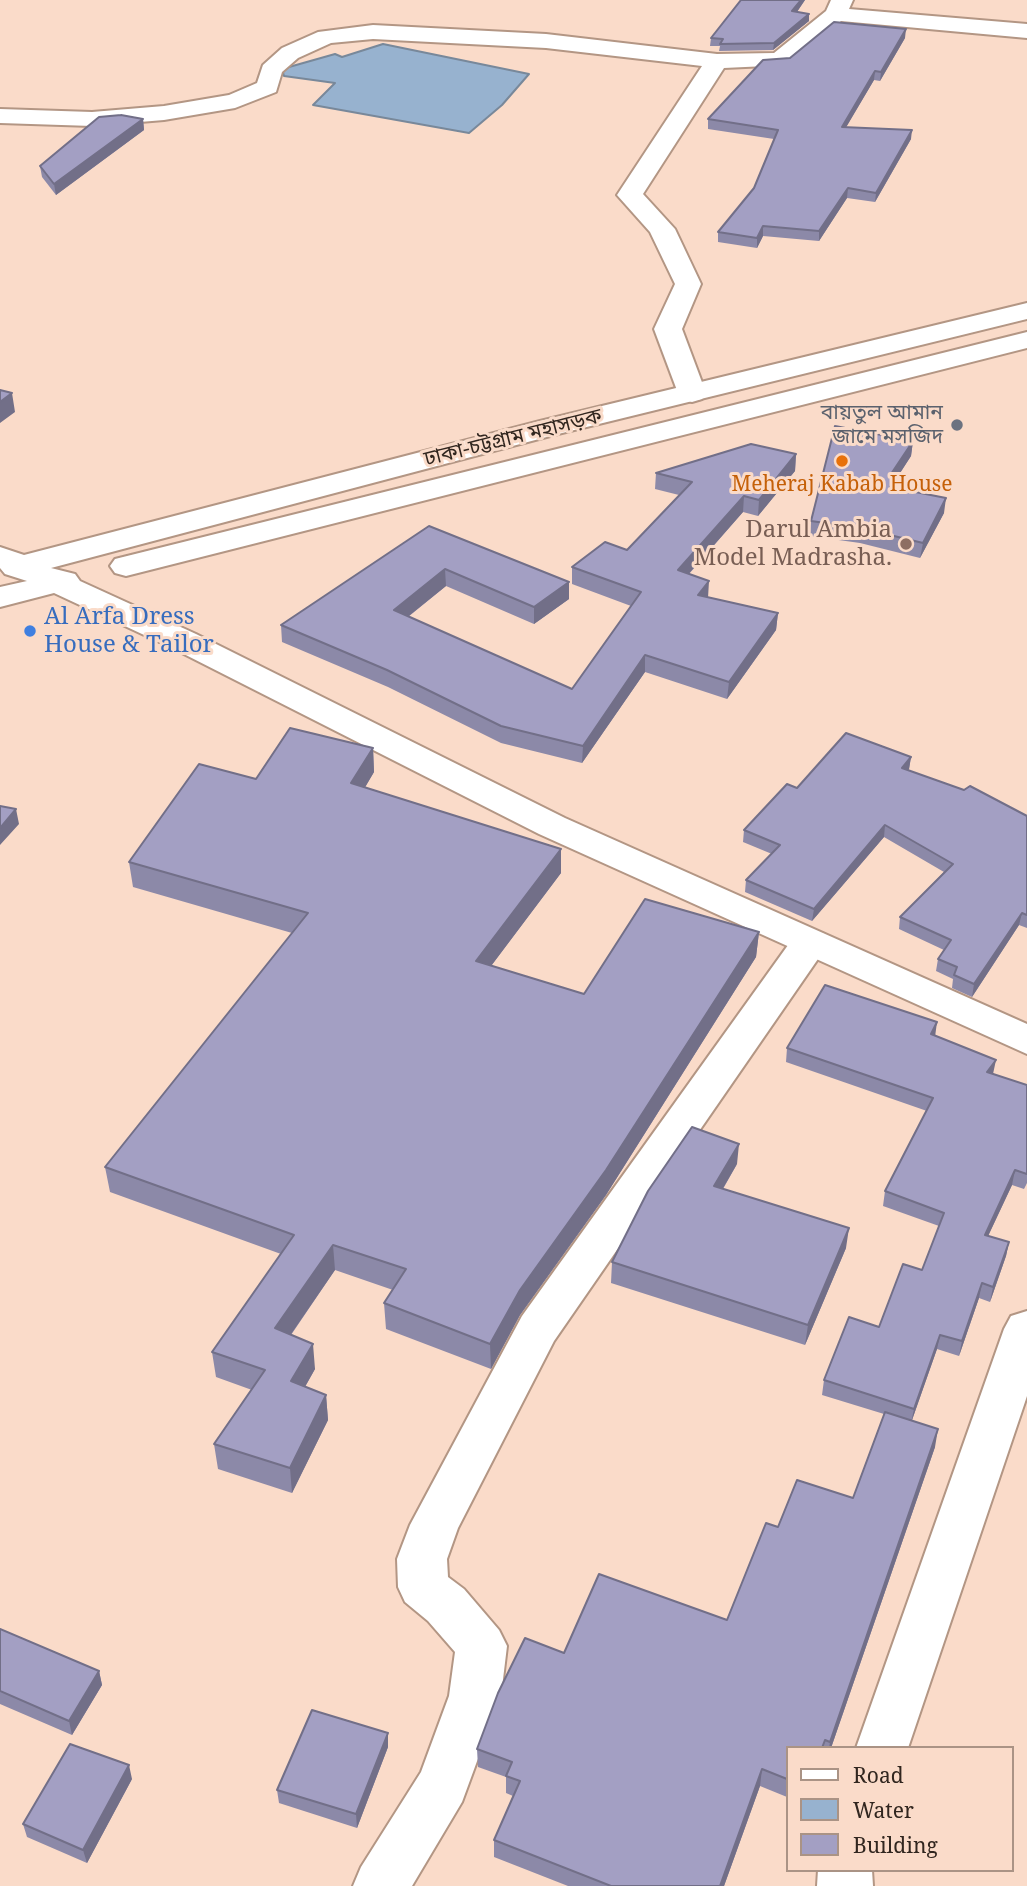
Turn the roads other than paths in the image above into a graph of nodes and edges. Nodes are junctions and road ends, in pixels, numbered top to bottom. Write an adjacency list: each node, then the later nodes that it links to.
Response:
1 (839, 7): 2 (main road); 3 (main road)
2 (1027, 31)
3 (717, 61): 4 (main road); 7 (main road)
4 (0, 116)
5 (1027, 311): 7 (main road, ঢাকা-চট্টগ্রাম মহাসড়ক)
6 (1027, 340): 9 (main road, ঢাকা-চট্টগ্রাম মহাসড়ক)
7 (692, 393): 8 (main road, ঢাকা-চট্টগ্রাম মহাসড়ক)
8 (8, 564): 9 (main road)
9 (61, 582): 10 (main road, ঢাকা-চট্টগ্রাম মহাসড়ক); 11 (main road)
10 (0, 597)
11 (810, 943): 12 (main road); 15 (main road)
12 (1027, 1041)
13 (1027, 1329): 14 (main road)
14 (883, 1746)
15 (381, 1886)

